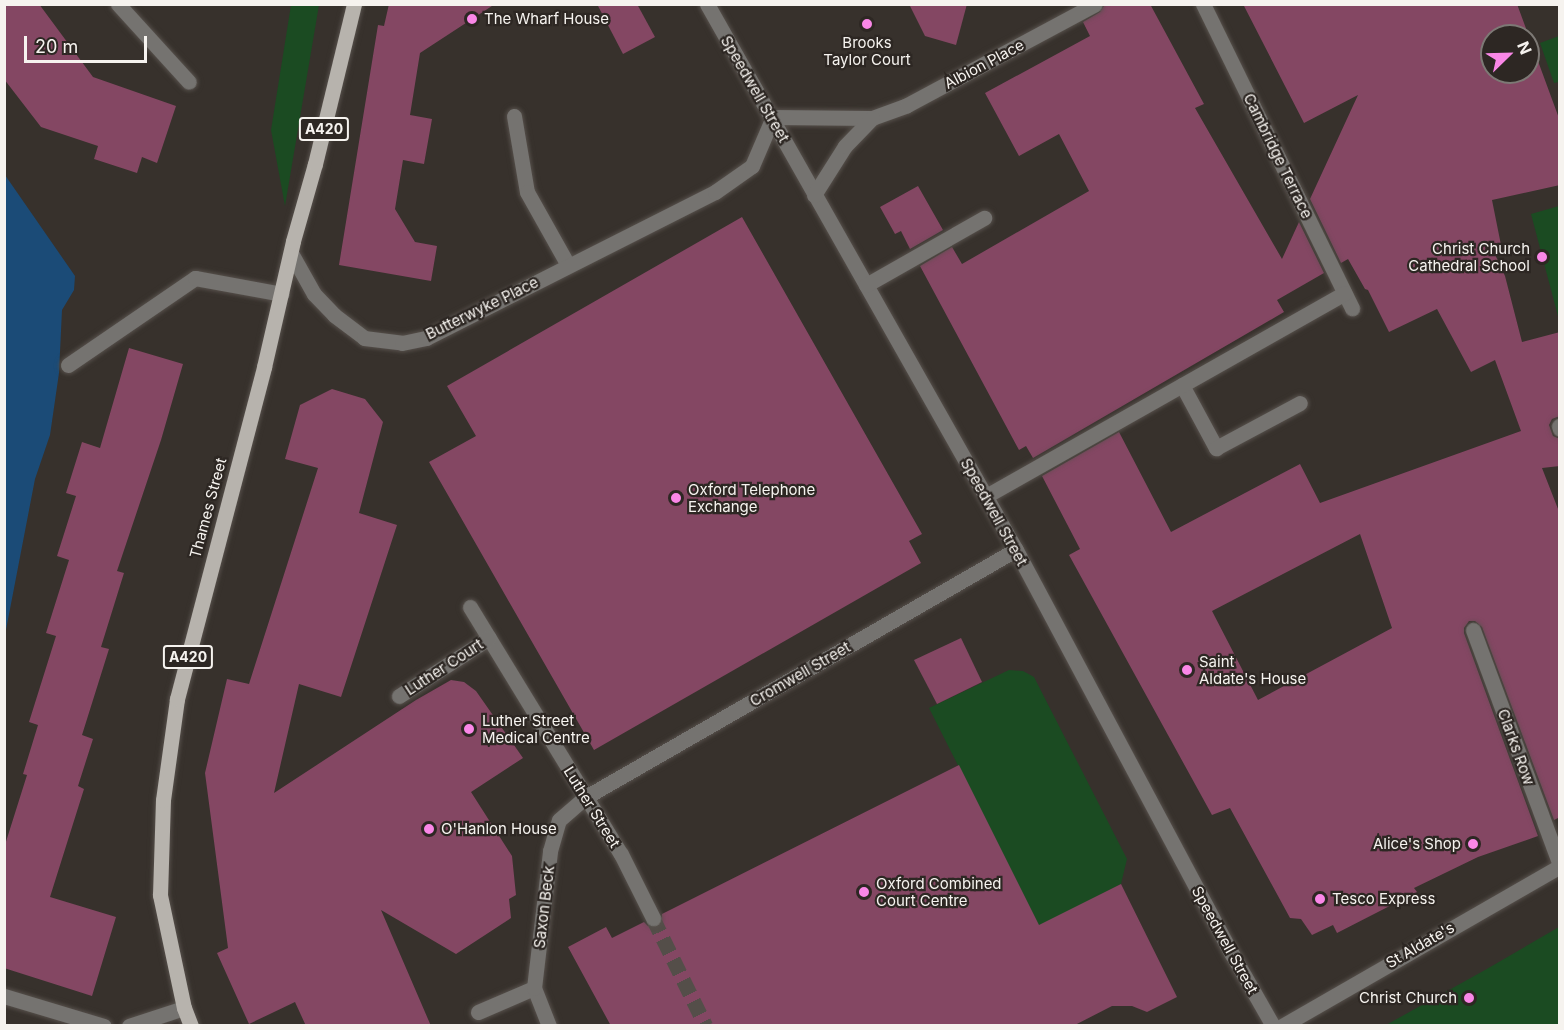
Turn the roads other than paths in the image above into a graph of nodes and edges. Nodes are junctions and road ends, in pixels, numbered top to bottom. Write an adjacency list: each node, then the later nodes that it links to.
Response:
1 (118, 4): 6 (street)
2 (354, 4): 12 (main road, Thames Street / A420)
3 (707, 4): 8 (street, Speedwell Street)
4 (1095, 4): 9 (street, Albion Place)
5 (1203, 4): 15 (street, Cambridge Terrace)
6 (189, 82)
7 (514, 116): 13 (street)
8 (772, 117): 9 (street, Albion Place); 10 (street, Speedwell Street); 13 (street, Butterwyke Place)
9 (872, 118): 10 (street, Albion Place)
10 (814, 195): 14 (street, Speedwell Street)
11 (984, 218): 14 (street)
12 (291, 253): 13 (street, Butterwyke Place); 16 (main road, Thames Street / A420)
13 (568, 265)
14 (866, 285): 21 (street, Speedwell Street)
15 (1345, 293): 17 (street, Cambridge Terrace); 19 (street)
16 (282, 294): 18 (street); 32 (main road, Thames Street / A420)
17 (1352, 308)
18 (68, 365)
19 (1182, 385): 20 (street); 21 (street)
20 (1300, 403)
21 (986, 496): 22 (street, Speedwell Street)
22 (1016, 550): 27 (street, Cromwell Street); 38 (street, Speedwell Street)
23 (470, 607): 25 (street, Luther Street)
24 (1473, 630): 28 (street, Clarks Row)
25 (489, 638): 26 (street, Luther Court); 27 (street, Luther Street)
26 (399, 696)
27 (584, 798): 29 (street, Luther Street); 30 (street, Saxon Beck)
28 (1560, 865): 39 (street, St Aldate's)
29 (653, 918)
30 (534, 988): 33 (street); 37 (street, Saxon Beck)
31 (4, 996): 34 (street)
32 (184, 1008): 35 (street); 36 (main road, Thames Street / A420)
33 (478, 1012)
34 (104, 1026)
35 (129, 1026)
36 (191, 1026)
37 (549, 1026)
38 (1273, 1026)
39 (1282, 1026)

